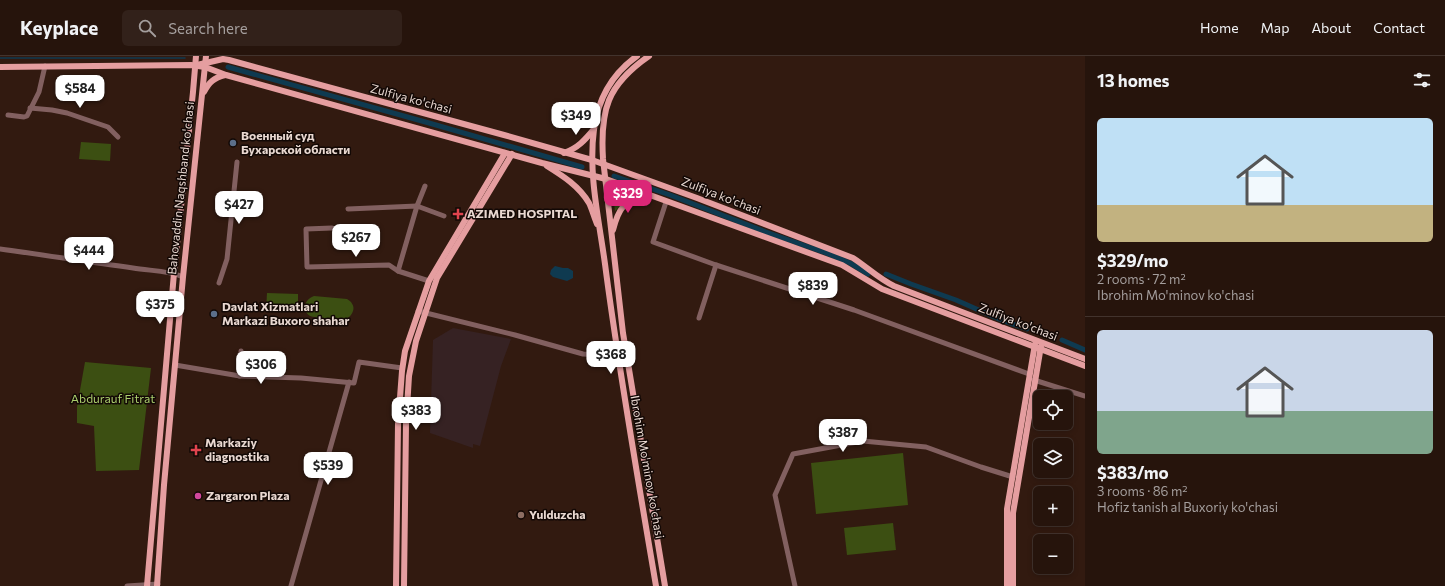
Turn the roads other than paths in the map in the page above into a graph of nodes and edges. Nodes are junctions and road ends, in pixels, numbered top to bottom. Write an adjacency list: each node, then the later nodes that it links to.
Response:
1 (196, 56): 7 (main road, Bahovaddin Naqshband ko'chasi)
2 (217, 56): 5 (main road)
3 (637, 56): 14 (main road, Ibrohim Mo'minov ko'chasi)
4 (649, 56): 21 (main road, Ibrohim Mo'minov ko'chasi)
5 (223, 59): 6 (main road, Zulfiya ko'chasi); 17 (main road, Zulfiya ko'chasi)
6 (205, 62): 7 (main road); 10 (main road, Zulfiya ko'chasi); 11 (main road, Bahovaddin Naqshband ko'chasi)
7 (195, 65): 8 (main road); 36 (main road, Bahovaddin Naqshband ko'chasi)
8 (45, 66): 9 (main road); 12 (street)
9 (0, 67)
10 (226, 75): 11 (main road); 16 (main road, Zulfiya ko'chasi)
11 (201, 97): 37 (main road, Bahovaddin Naqshband ko'chasi)
12 (30, 108): 13 (street); 15 (street)
13 (8, 115)
14 (594, 129): 17 (main road); 18 (main road, Ibrohim Mo'minov ko'chasi)
15 (118, 137)
16 (508, 153): 20 (main road, Zulfiya ko'chasi); 38 (main road)
17 (564, 153): 18 (main road, Zulfiya ko'chasi)
18 (592, 160): 21 (main road, Zulfiya ko'chasi); 22 (main road, Ibrohim Mo'minov ko'chasi)
19 (237, 162): 39 (street)
20 (542, 163): 22 (main road, Zulfiya ko'chasi); 31 (main road)
21 (604, 164): 23 (main road, Ibrohim Mo'minov ko'chasi); 45 (main road, Zulfiya ko'chasi)
22 (593, 176): 23 (main road, Zulfiya ko'chasi); 31 (main road, Ibrohim Mo'minov ko'chasi)
23 (606, 179): 25 (main road, Zulfiya ko'chasi); 32 (main road, Ibrohim Mo'minov ko'chasi)
24 (425, 186): 27 (street)
25 (648, 195): 26 (main road, Zulfiya ko'chasi); 32 (main road)
26 (666, 202): 34 (street); 45 (main road, Zulfiya ko'chasi)
27 (417, 206): 28 (street); 29 (street); 35 (street)
28 (348, 208)
29 (444, 216)
30 (332, 228): 35 (street)
31 (601, 234): 44 (main road, Ibrohim Mo'minov ko'chasi)
32 (612, 235): 43 (main road, Ibrohim Mo'minov ko'chasi)
33 (0, 249): 36 (street)
34 (716, 265): 42 (street); 52 (street)
35 (398, 271): 38 (street)
36 (174, 273): 37 (street); 58 (main road, Bahovaddin Naqshband ko'chasi)
37 (183, 278): 49 (main road, Bahovaddin Naqshband ko'chasi)
38 (432, 279): 40 (main road); 41 (main road)
39 (219, 283)
40 (418, 311): 41 (street); 51 (main road)
41 (426, 313): 47 (street); 63 (main road)
42 (699, 318)
43 (623, 334): 44 (main road); 65 (main road, Ibrohim Mo'minov ko'chasi)
44 (614, 335): 47 (main road, Ibrohim Mo'minov ko'chasi)
45 (1038, 345): 48 (main road, Zulfiya ko'chasi); 50 (main road, Zulfiya ko'chasi); 52 (main road); 54 (main road)
46 (241, 351): 53 (street)
47 (616, 352): 64 (main road, Ibrohim Mo'minov ko'chasi)
48 (1085, 359)
49 (175, 365): 53 (street); 59 (main road, Bahovaddin Naqshband ko'chasi)
50 (1085, 366)
51 (402, 368): 55 (street); 62 (main road)
52 (1030, 374): 57 (main road)
53 (240, 376): 55 (street)
54 (1034, 380): 56 (street); 68 (main road)
55 (349, 382): 61 (street)
56 (1085, 396)
57 (1013, 477): 66 (street); 67 (main road)
58 (147, 585): 59 (street); 60 (street)
59 (158, 585)
60 (127, 586)
61 (291, 586)
62 (396, 586)
63 (404, 586)
64 (656, 586)
65 (665, 586)
66 (795, 586)
67 (1007, 586)
68 (1013, 586)

